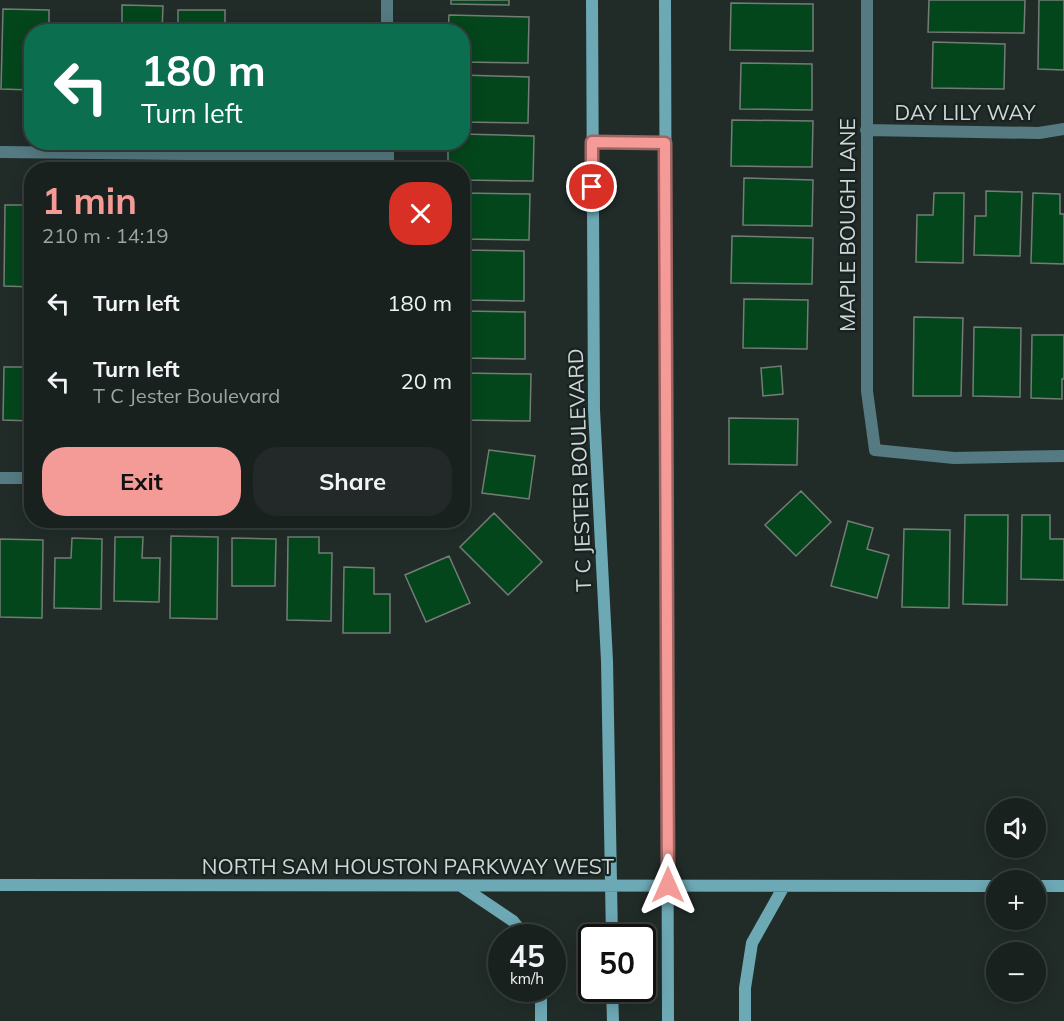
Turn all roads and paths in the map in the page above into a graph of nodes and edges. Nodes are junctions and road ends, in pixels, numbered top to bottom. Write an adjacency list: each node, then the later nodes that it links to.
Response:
1 (387, 0): 5 (street)
2 (592, 0): 8 (main road, T C JESTER BOULEVARD)
3 (665, 0): 9 (main road)
4 (867, 0): 7 (street, MAPLE BOUGH LANE)
5 (387, 24)
6 (1064, 129): 7 (street, DAY LILY WAY)
7 (866, 130): 14 (street, MAPLE BOUGH LANE)
8 (592, 142): 9 (main road); 19 (main road, T C JESTER BOULEVARD)
9 (665, 143): 20 (main road)
10 (388, 150): 12 (street)
11 (0, 152): 12 (street)
12 (388, 156): 13 (street)
13 (388, 162)
14 (1064, 456)
15 (0, 478): 16 (street)
16 (24, 478)
17 (0, 885): 18 (main road, NORTH SAM HOUSTON PARKWAY WEST)
18 (461, 885): 19 (main road, NORTH SAM HOUSTON PARKWAY WEST); 25 (main road)
19 (612, 885): 20 (main road, NORTH SAM HOUSTON PARKWAY WEST); 26 (main road, T C JESTER BOULEVARD)
20 (668, 885): 21 (main road, NORTH SAM HOUSTON PARKWAY WEST); 31 (main road)
21 (784, 886): 22 (main road, NORTH SAM HOUSTON PARKWAY WEST); 32 (main road)
22 (986, 886)
23 (1046, 886): 24 (main road)
24 (1064, 886)
25 (515, 924)
26 (612, 924)
27 (541, 1002): 29 (main road)
28 (612, 1002): 30 (main road)
29 (541, 1021)
30 (613, 1021)
31 (668, 1021)
32 (745, 1021)

